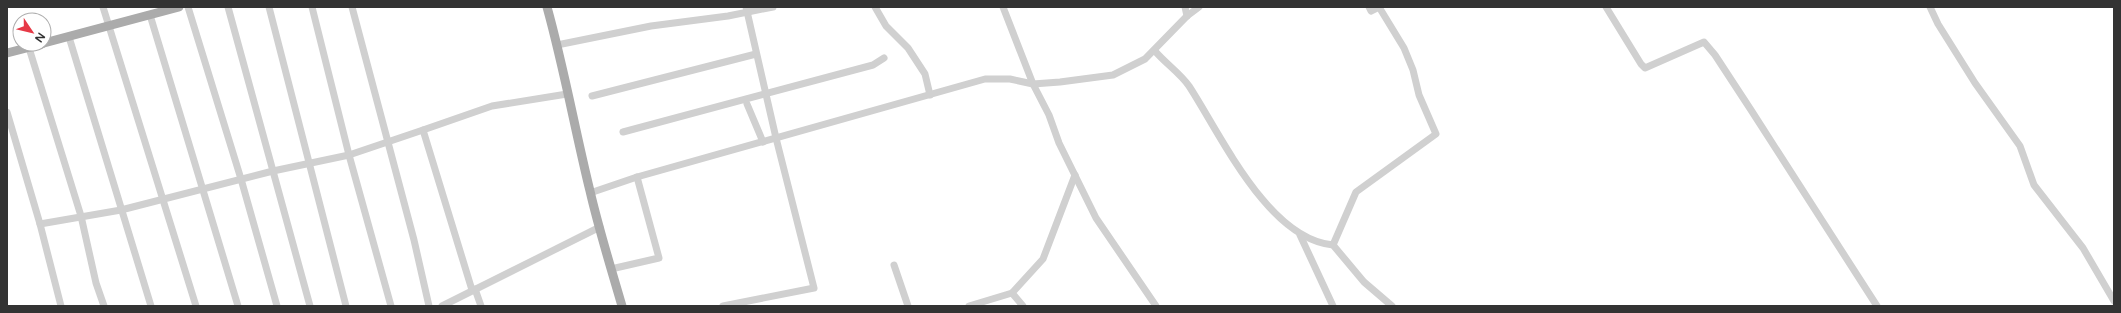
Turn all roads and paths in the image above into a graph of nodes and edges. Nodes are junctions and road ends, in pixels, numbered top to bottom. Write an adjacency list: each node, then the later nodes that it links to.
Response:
1 (103, 7): 20 (street)
2 (179, 7): 18 (main road)
3 (188, 7): 45 (street)
4 (228, 7): 42 (street)
5 (268, 7): 41 (street)
6 (312, 7): 40 (street)
7 (352, 7): 39 (street)
8 (547, 7): 23 (main road)
9 (772, 7): 17 (street)
10 (875, 7): 31 (street)
11 (1003, 7): 28 (street)
12 (1185, 7): 19 (street)
13 (1199, 7): 19 (street)
14 (1369, 7): 54 (street)
15 (1606, 7): 80 (street)
16 (1930, 7): 59 (street)
17 (746, 10): 23 (street); 26 (street)
18 (150, 15): 20 (main road); 46 (street)
19 (1188, 16): 24 (street)
20 (108, 26): 21 (main road); 48 (street)
21 (69, 37): 22 (main road); 49 (street)
22 (52, 42)
23 (557, 45): 30 (main road)
24 (1155, 51): 28 (street); 53 (street)
25 (30, 52): 50 (street)
26 (756, 54): 29 (street); 32 (street)
27 (884, 58): 29 (street)
28 (1033, 84): 31 (street); 43 (street)
29 (765, 93): 36 (street); 37 (street)
30 (567, 94): 35 (street); 47 (main road)
31 (930, 95): 37 (street)
32 (592, 96)
33 (747, 104): 38 (street)
34 (7, 112): 51 (street)
35 (423, 130): 39 (street); 57 (street)
36 (623, 132)
37 (776, 138): 38 (street); 73 (street)
38 (763, 142): 44 (street)
39 (387, 143): 40 (street); 69 (street)
40 (349, 155): 41 (street); 68 (street)
41 (311, 164): 42 (street); 67 (street)
42 (273, 172): 45 (street); 66 (street)
43 (1075, 175): 58 (street); 77 (street)
44 (637, 177): 47 (street); 56 (street)
45 (242, 179): 46 (street); 65 (street)
46 (202, 189): 48 (street); 64 (street)
47 (590, 193): 52 (main road)
48 (164, 199): 49 (street); 63 (street)
49 (120, 210): 50 (street); 62 (street)
50 (81, 216): 51 (street); 61 (street)
51 (40, 224): 60 (street)
52 (600, 227): 56 (main road); 57 (street)
53 (1300, 235): 54 (street); 78 (street)
54 (1333, 245): 79 (street)
55 (894, 265): 74 (street)
56 (611, 269): 72 (main road)
57 (474, 289): 70 (street); 71 (street)
58 (1012, 293): 75 (street); 76 (street)
59 (2114, 301)
60 (61, 306)
61 (104, 306)
62 (151, 306)
63 (196, 306)
64 (238, 306)
65 (277, 306)
66 (310, 306)
67 (346, 306)
68 (390, 306)
69 (429, 306)
70 (442, 306)
71 (481, 306)
72 (622, 306)
73 (723, 306)
74 (908, 306)
75 (969, 306)
76 (1023, 306)
77 (1156, 306)
78 (1333, 306)
79 (1392, 306)
80 (1877, 306)

